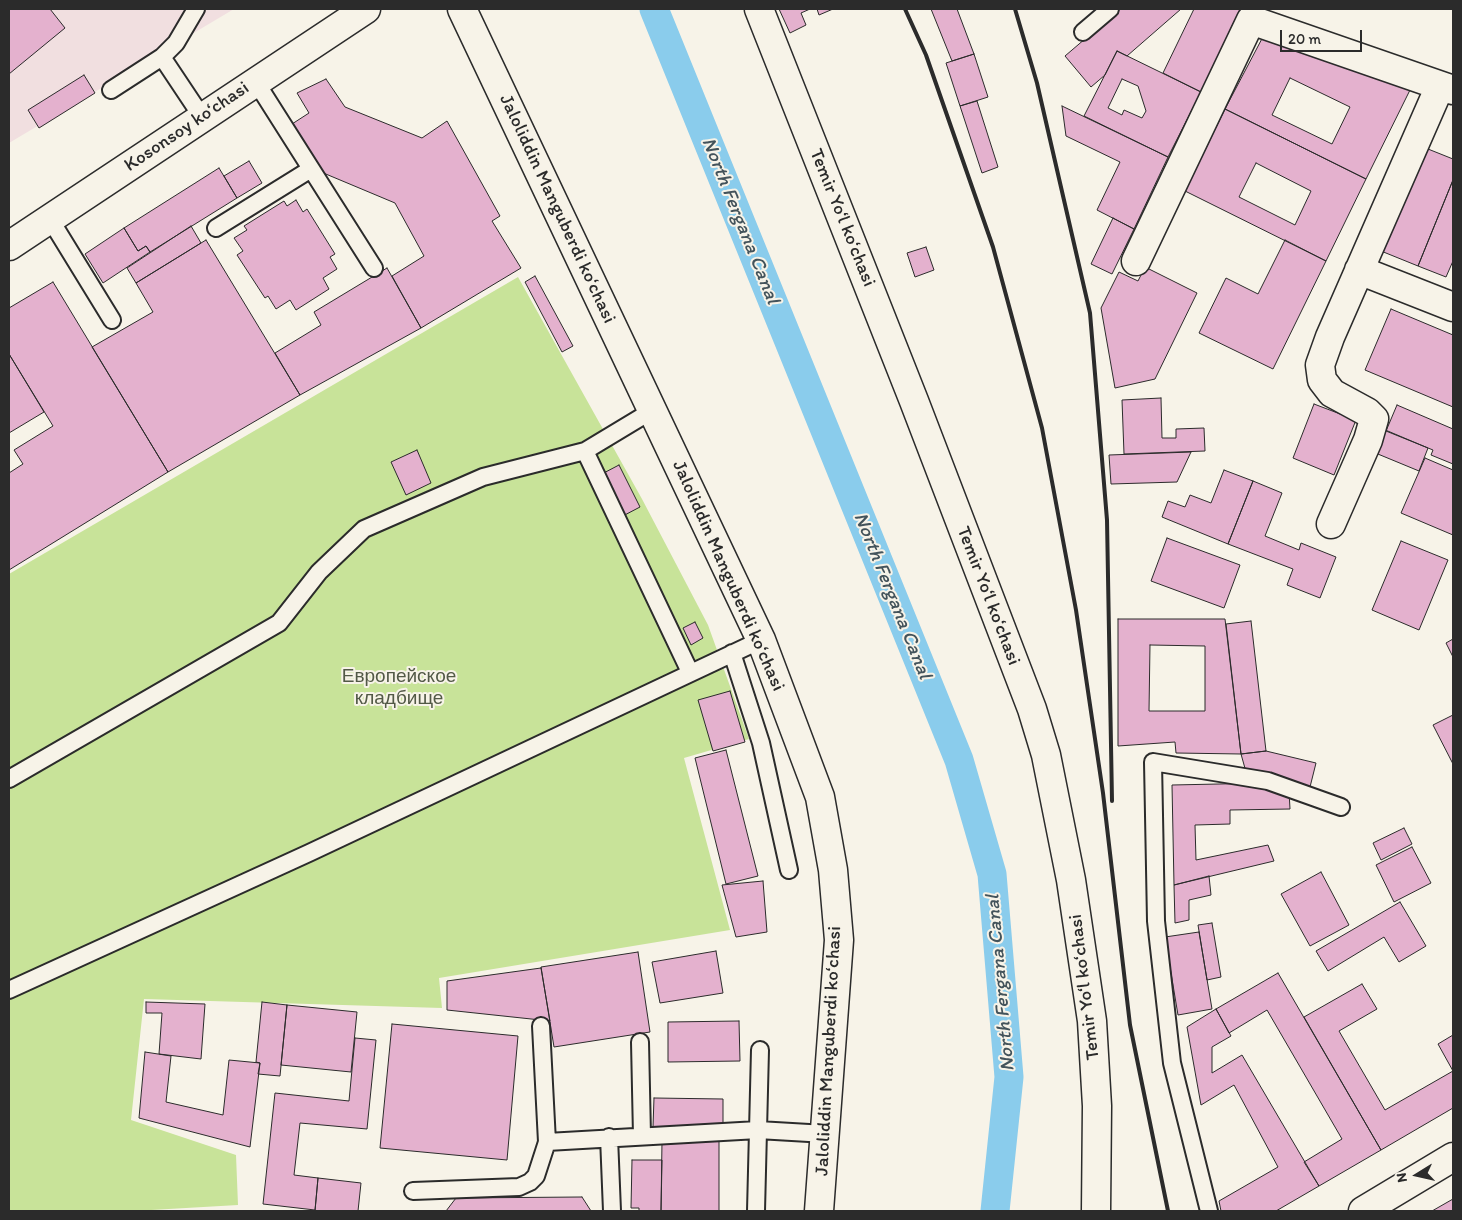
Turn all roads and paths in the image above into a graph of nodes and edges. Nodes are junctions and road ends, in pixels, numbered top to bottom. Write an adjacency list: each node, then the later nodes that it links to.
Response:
1 (196, 9): 8 (lane)
2 (366, 9): 9 (street, Kosonsoy koʻchasi)
3 (462, 9): 22 (street, Jaloliddin Manguberdi koʻchasi)
4 (759, 9): 45 (street, Temir Yoʻl koʻchasi)
5 (1110, 9): 7 (lane)
6 (1254, 15): 10 (street); 17 (street)
7 (1083, 32)
8 (162, 57): 11 (lane); 12 (lane)
9 (256, 82): 12 (street, Kosonsoy koʻchasi); 13 (lane)
10 (1447, 88): 19 (street)
11 (111, 90)
12 (202, 117): 14 (street, Kosonsoy koʻchasi)
13 (311, 169): 15 (lane); 18 (lane)
14 (50, 219): 16 (street, Kosonsoy koʻchasi); 21 (lane)
15 (216, 228)
16 (9, 246)
17 (1136, 261)
18 (374, 268)
19 (1359, 270): 20 (street); 24 (street)
20 (1453, 307)
21 (112, 320)
22 (653, 410): 23 (lane); 25 (street, Jaloliddin Manguberdi koʻchasi)
23 (585, 452): 27 (lane); 28 (lane)
24 (1331, 524)
25 (761, 640): 26 (lane); 36 (street, Jaloliddin Manguberdi koʻchasi)
26 (732, 653): 27 (lane); 30 (lane)
27 (690, 672): 31 (lane)
28 (9, 778)
29 (1341, 807): 46 (lane)
30 (790, 870)
31 (9, 990)
32 (541, 1026): 39 (lane)
33 (640, 1042): 37 (lane)
34 (760, 1050): 35 (lane)
35 (758, 1130): 36 (lane); 37 (lane); 43 (lane)
36 (826, 1134): 44 (street, Jaloliddin Manguberdi koʻchasi)
37 (642, 1136): 38 (lane)
38 (609, 1137): 39 (lane); 42 (lane)
39 (547, 1142): 41 (lane)
40 (1453, 1157): 47 (street)
41 (413, 1190)
42 (612, 1211)
43 (756, 1211)
44 (819, 1211)
45 (1096, 1211)
46 (1209, 1211)
47 (1363, 1211)

